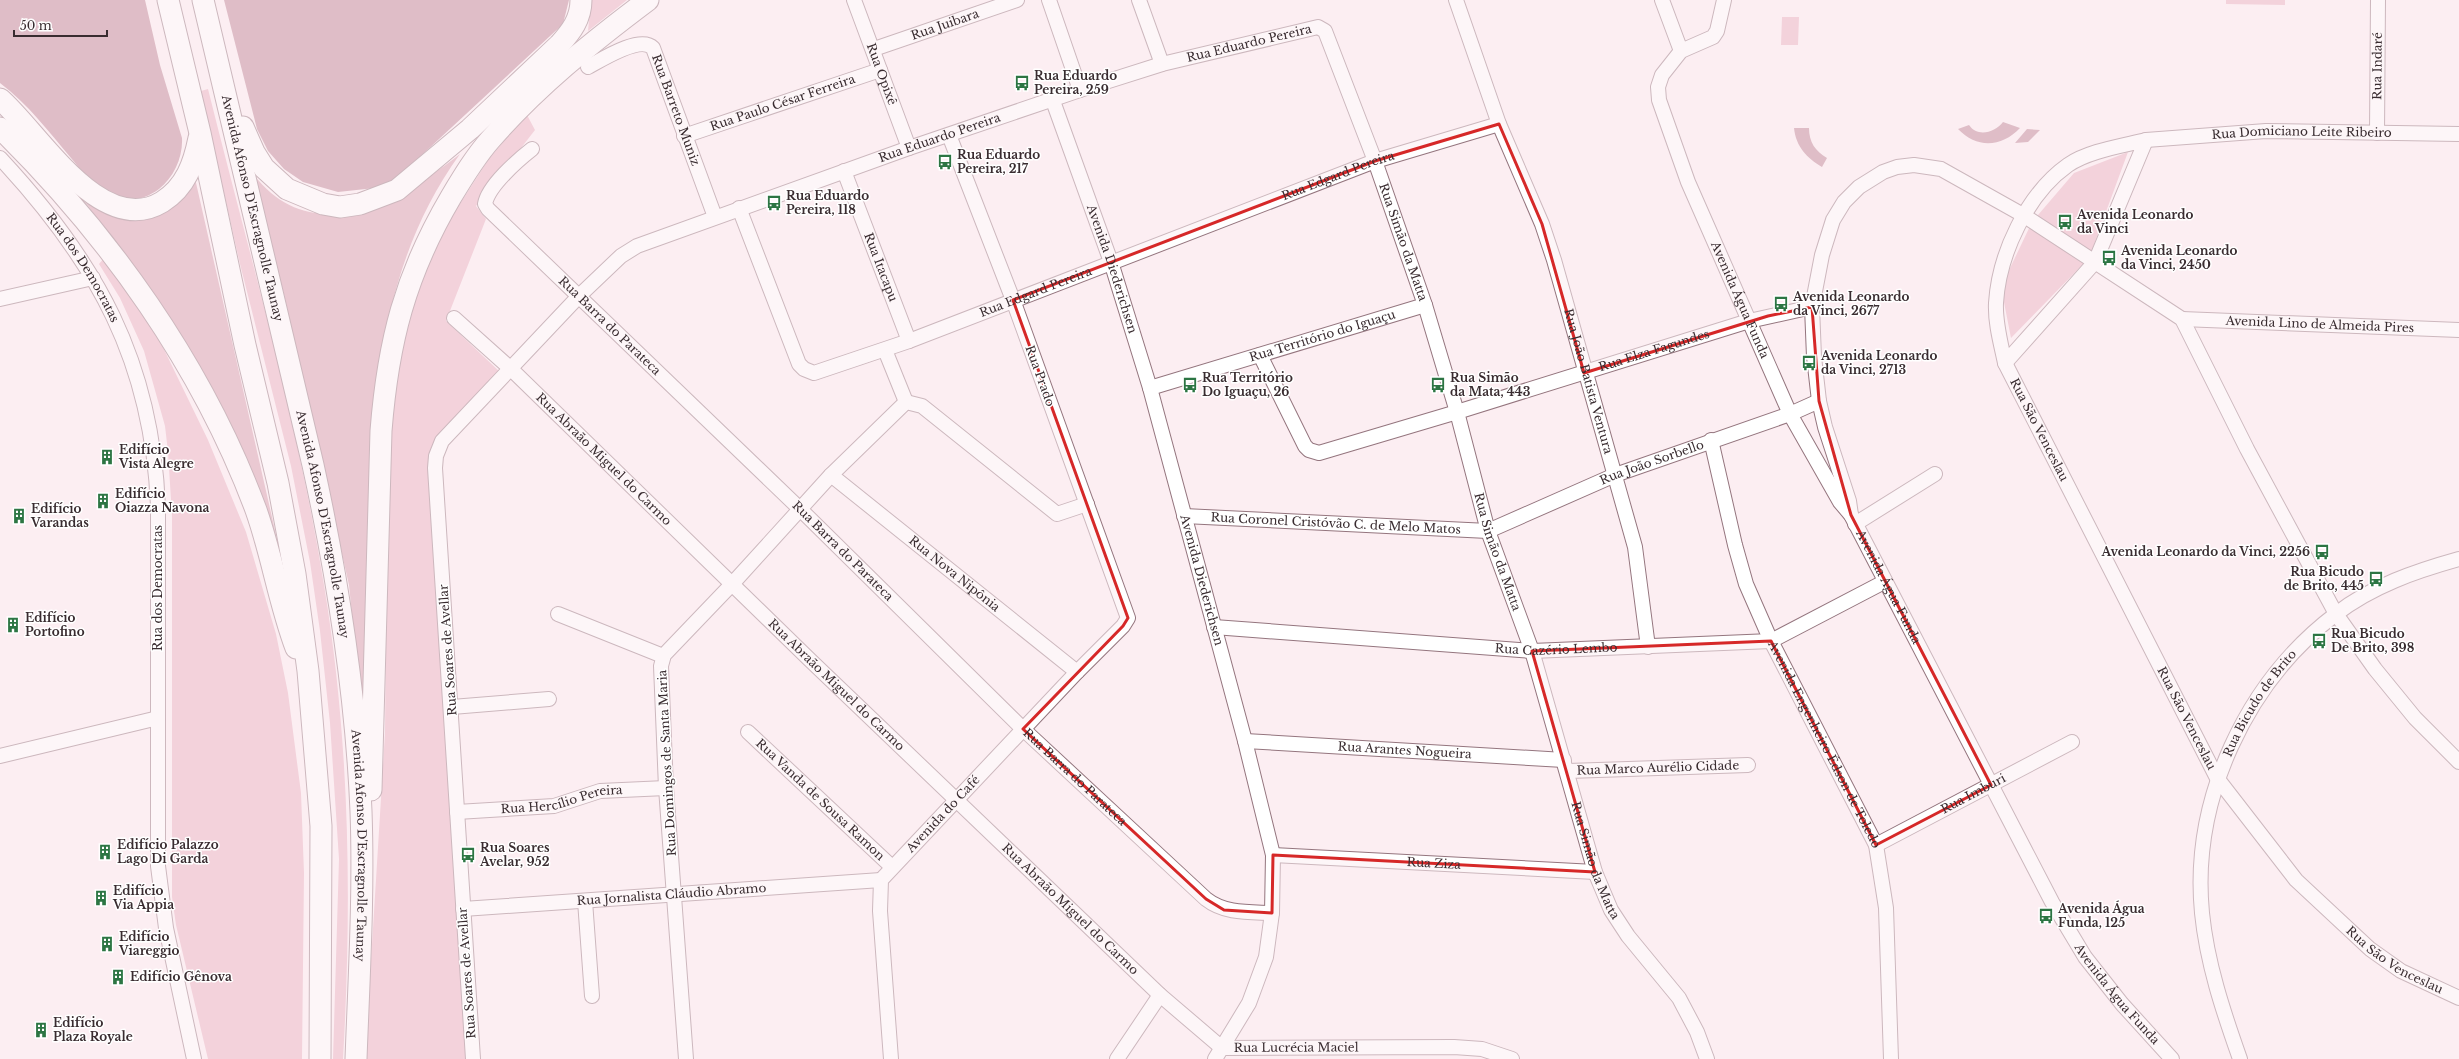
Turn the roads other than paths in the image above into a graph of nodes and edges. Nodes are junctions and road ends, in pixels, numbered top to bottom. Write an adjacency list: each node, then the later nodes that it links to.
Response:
1 (168, 0): 25 (highway)
2 (203, 0): 17 (highway, Avenida Afonso D'Escragnolle Taunay)
3 (581, 0): 17 (highway)
4 (648, 0): 109 (highway)
5 (854, 0): 14 (street, Rua Opixê)
6 (1017, 0): 14 (street, Rua Juibara)
7 (1049, 0): 20 (street)
8 (1139, 0): 16 (street)
9 (1456, 0): 23 (street, Rua João Batista Ventura)
10 (1662, 0): 15 (street)
11 (1724, 0): 15 (street)
12 (2378, 0): 26 (street, Rua Indaré)
13 (1321, 27): 16 (street, Rua Eduardo Pereira); 34 (street, Rua Simão da Matta)
14 (874, 49): 19 (street, Rua Opixê)
15 (1681, 51): 49 (street, Avenida Água Funda)
16 (1162, 64): 20 (street, Rua Eduardo Pereira)
17 (218, 65): 109 (highway, Avenida Afonso D'Escragnolle Taunay)
18 (588, 67): 29 (street, Rua Barreto Muniz)
19 (880, 70): 29 (street, Rua Paulo César Ferreira); 31 (street, Rua Opixê)
20 (1080, 90): 22 (street, Rua Eduardo Pereira)
21 (0, 99): 25 (highway)
22 (1053, 101): 28 (street, Rua Eduardo Pereira); 39 (street, Avenida Diederichsen)
23 (1499, 124): 34 (street, Rua Edgard Pereira); 56 (street, Rua João Batista Ventura)
24 (0, 128): 83 (highway)
25 (200, 133): 83 (highway)
26 (2377, 133): 27 (street, Rua Domiciano Leite Ribeiro); 30 (street, Rua Domiciano Leite Ribeiro)
27 (2459, 134)
28 (949, 135): 31 (street, Rua Eduardo Pereira); 44 (street, Rua Prado)
29 (684, 136): 38 (street, Rua Barreto Muniz)
30 (2146, 140): 37 (street, Rua Domiciano Leite Ribeiro); 40 (street)
31 (909, 148): 35 (street, Rua Eduardo Pereira)
32 (532, 149): 42 (street, Rua Barra do Parateca)
33 (0, 159): 41 (street, Rua dos Democratas)
34 (1375, 161): 39 (street, Rua Edgard Pereira); 45 (street, Rua Simão da Matta)
35 (844, 172): 36 (street, Rua Eduardo Pereira); 51 (street, Rua Itacapu)
36 (739, 208): 38 (street, Rua Eduardo Pereira); 52 (street, Rua Edgard Pereira)
37 (2023, 215): 40 (street); 46 (street); 54 (street, Rua São Venceslau)
38 (715, 217): 42 (street, Rua Eduardo Pereira)
39 (1111, 262): 44 (street, Rua Edgard Pereira); 57 (street, Avenida Diederichsen)
40 (2095, 262): 48 (street); 54 (street)
41 (93, 278): 43 (street); 86 (street, Rua dos Democratas)
42 (579, 296): 55 (street, Rua Soares de Avellar); 67 (street, Rua Barra do Parateca)
43 (0, 299)
44 (1013, 300): 51 (street, Rua Edgard Pereira); 66 (street, Rua Prado)
45 (1425, 305): 53 (street, Rua Território do Iguaçu); 60 (street, Rua Simão da Matta)
46 (1812, 307): 49 (street, Rua Elza Fagundes); 58 (street)
47 (454, 318): 55 (street, Rua Abraão Miguel do Carmo)
48 (2182, 319): 50 (street, Avenida Lino de Almeida Pires); 75 (street)
49 (1749, 322): 56 (street, Rua Elza Fagundes); 61 (street, Avenida Água Funda)
50 (2459, 330)
51 (909, 341): 52 (street, Rua Edgard Pereira)
52 (885, 350): 59 (street)
53 (1260, 356): 57 (street, Rua Território do Iguaçu); 60 (street, Rua Elza Fagundes)
54 (2005, 363): 95 (street, Rua São Venceslau)
55 (511, 369): 73 (street, Rua Abraão Miguel do Carmo); 85 (street, Rua Soares de Avellar)
56 (1584, 373): 60 (street, Rua Elza Fagundes); 64 (street, Rua João Batista Ventura)
57 (1150, 388): 68 (street, Avenida Diederichsen)
58 (1819, 401): 61 (street, Rua João Sorbello); 69 (street)
59 (906, 402): 65 (street, Rua Domingos de Santa Maria); 66 (street)
60 (1458, 412): 70 (street, Rua Simão da Matta)
61 (1790, 414): 62 (street, Rua João Sorbello); 69 (street, Avenida Água Funda)
62 (1711, 440): 64 (street, Rua João Sorbello); 78 (street, Avenida Engenheiro Édson de Toledo)
63 (1935, 474): 69 (street)
64 (1615, 475): 70 (street, Rua João Sorbello); 79 (street, Rua João Batista Ventura)
65 (831, 476): 67 (street, Rua Domingos de Santa Maria); 82 (street, Rua Nova Nipônia)
66 (1087, 504): 76 (street, Rua Prado)
67 (800, 509): 73 (street, Rua Domingos de Santa Maria); 87 (street, Rua Barra do Parateca)
68 (1184, 516): 70 (street, Rua Coronel Cristóvão C. de Melo Matos); 77 (street, Avenida Diederichsen)
69 (1853, 519): 72 (street, Avenida Água Funda)
70 (1488, 531): 80 (street, Rua Simão da Matta)
71 (2459, 559): 75 (street, Rua Bicudo de Brito)
72 (1884, 582): 78 (street, Rua Cazério Lembo); 96 (street, Avenida Água Funda)
73 (733, 583): 81 (street, Rua Domingos de Santa Maria); 98 (street, Rua Abraão Miguel do Carmo)
74 (558, 614): 81 (street)
75 (2336, 614): 92 (street); 95 (street, Rua Bicudo de Brito)
76 (1128, 618): 82 (street, Avenida do Café)
77 (1214, 627): 80 (street, Rua Cazério Lembo); 89 (street, Avenida Diederichsen)
78 (1771, 641): 79 (street, Rua Cazério Lembo); 100 (street, Avenida Engenheiro Édson de Toledo)
79 (1648, 647): 80 (street, Rua Cazério Lembo)
80 (1532, 651): 93 (street, Rua Simão da Matta)
81 (663, 656): 97 (street, Rua Domingos de Santa Maria)
82 (1077, 672): 87 (street, Avenida do Café)
83 (309, 683): 116 (highway)
84 (549, 699): 85 (street)
85 (452, 707): 99 (street, Rua Soares de Avellar)
86 (158, 718): 91 (street); 115 (street, Rua dos Democratas)
87 (1023, 729): 98 (street, Avenida do Café); 108 (street, Rua Barra do Parateca)
88 (748, 732): 102 (street, Rua Vanda de Sousa Ramon)
89 (1245, 741): 93 (street, Rua Arantes Nogueira); 101 (street, Avenida Diederichsen)
90 (2072, 742): 96 (street, Rua Imburi)
91 (0, 756)
92 (2459, 762)
93 (1566, 766): 94 (street, Rua Marco Aurélio Cidade); 103 (street, Rua Simão da Matta)
94 (1748, 766)
95 (2217, 778): 112 (street, Rua São Venceslau); 126 (street, Rua Bicudo de Brito)
96 (1991, 785): 100 (street, Rua Imburi); 125 (street, Avenida Água Funda)
97 (666, 788): 99 (street, Rua Hercílio Pereira); 105 (street, Rua Domingos de Santa Maria)
98 (957, 801): 102 (street, Avenida do Café); 110 (street, Rua Abraão Miguel do Carmo)
99 (457, 812): 107 (street, Rua Soares de Avellar)
100 (1876, 845): 124 (street, Avenida Engenheiro Édson de Toledo)
101 (1273, 855): 103 (street, Rua Ziza); 108 (street, Avenida Diederichsen)
102 (892, 867): 104 (street, Avenida do Café)
103 (1595, 872): 123 (street, Rua Simão da Matta)
104 (881, 880): 105 (street, Rua Jornalista Cláudio Abramo); 120 (street)
105 (675, 893): 106 (street, Rua Jornalista Cláudio Abramo); 119 (street, Rua Domingos de Santa Maria)
106 (585, 901): 107 (street, Rua Jornalista Cláudio Abramo); 111 (street)
107 (463, 909): 118 (street, Rua Soares de Avellar)
108 (1272, 913): 113 (street, Avenida Diederichsen)
109 (359, 950): 117 (highway, Avenida Afonso D'Escragnolle Taunay)
110 (1160, 995): 113 (street, Rua Abraão Miguel do Carmo); 121 (street)
111 (592, 996)
112 (2459, 998)
113 (1218, 1053): 114 (street, Rua Lucrécia Maciel)
114 (1388, 1054): 122 (street, Rua Lucrécia Maciel)
115 (194, 1059)
116 (320, 1059)
117 (356, 1059)
118 (473, 1059)
119 (686, 1059)
120 (891, 1059)
121 (1117, 1059)
122 (1512, 1059)
123 (1707, 1059)
124 (1891, 1059)
125 (2172, 1059)
126 (2240, 1059)

